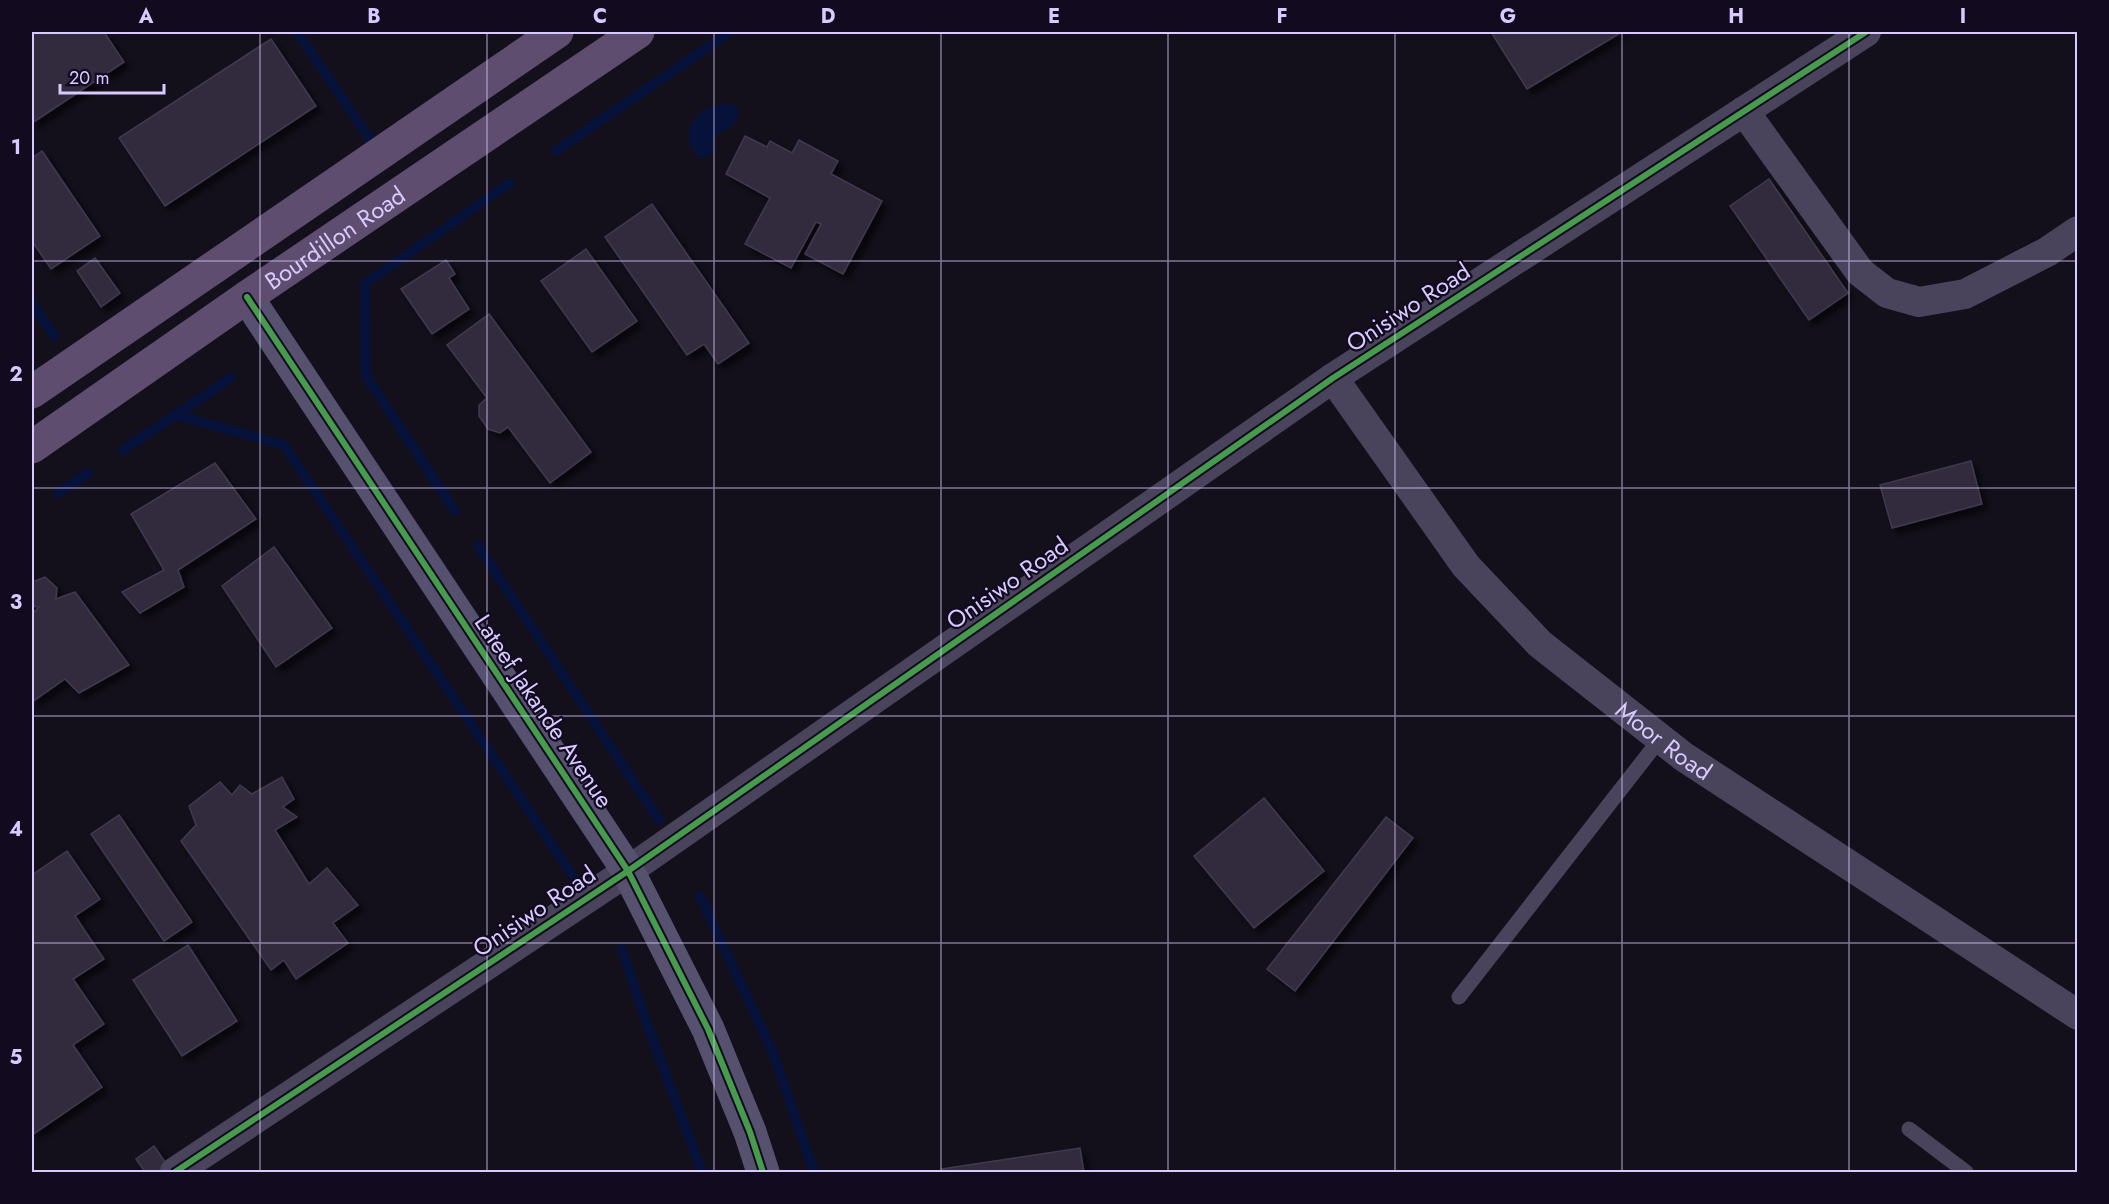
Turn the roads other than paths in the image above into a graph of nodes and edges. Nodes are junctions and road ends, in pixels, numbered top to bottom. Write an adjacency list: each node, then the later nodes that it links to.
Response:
1 (556, 32): 8 (main road, Bourdillon Road)
2 (638, 32): 6 (main road, Bourdillon Road)
3 (1866, 32): 4 (street, Onisiwo Road)
4 (1744, 111): 5 (street); 7 (street, Onisiwo Road)
5 (2078, 231)
6 (247, 297): 9 (main road, Bourdillon Road); 11 (street, Lateef Jakande Avenue)
7 (1333, 378): 10 (street, Moor Road); 11 (street, Onisiwo Road)
8 (32, 392)
9 (32, 447)
10 (1660, 739): 12 (lane); 13 (street, Moor Road)
11 (628, 871): 15 (street, Onisiwo Road); 16 (street, Lateef Jakande Avenue)
12 (1459, 997)
13 (2078, 1015)
14 (1909, 1129): 17 (lane)
15 (175, 1173)
16 (763, 1173)
17 (1966, 1173)

